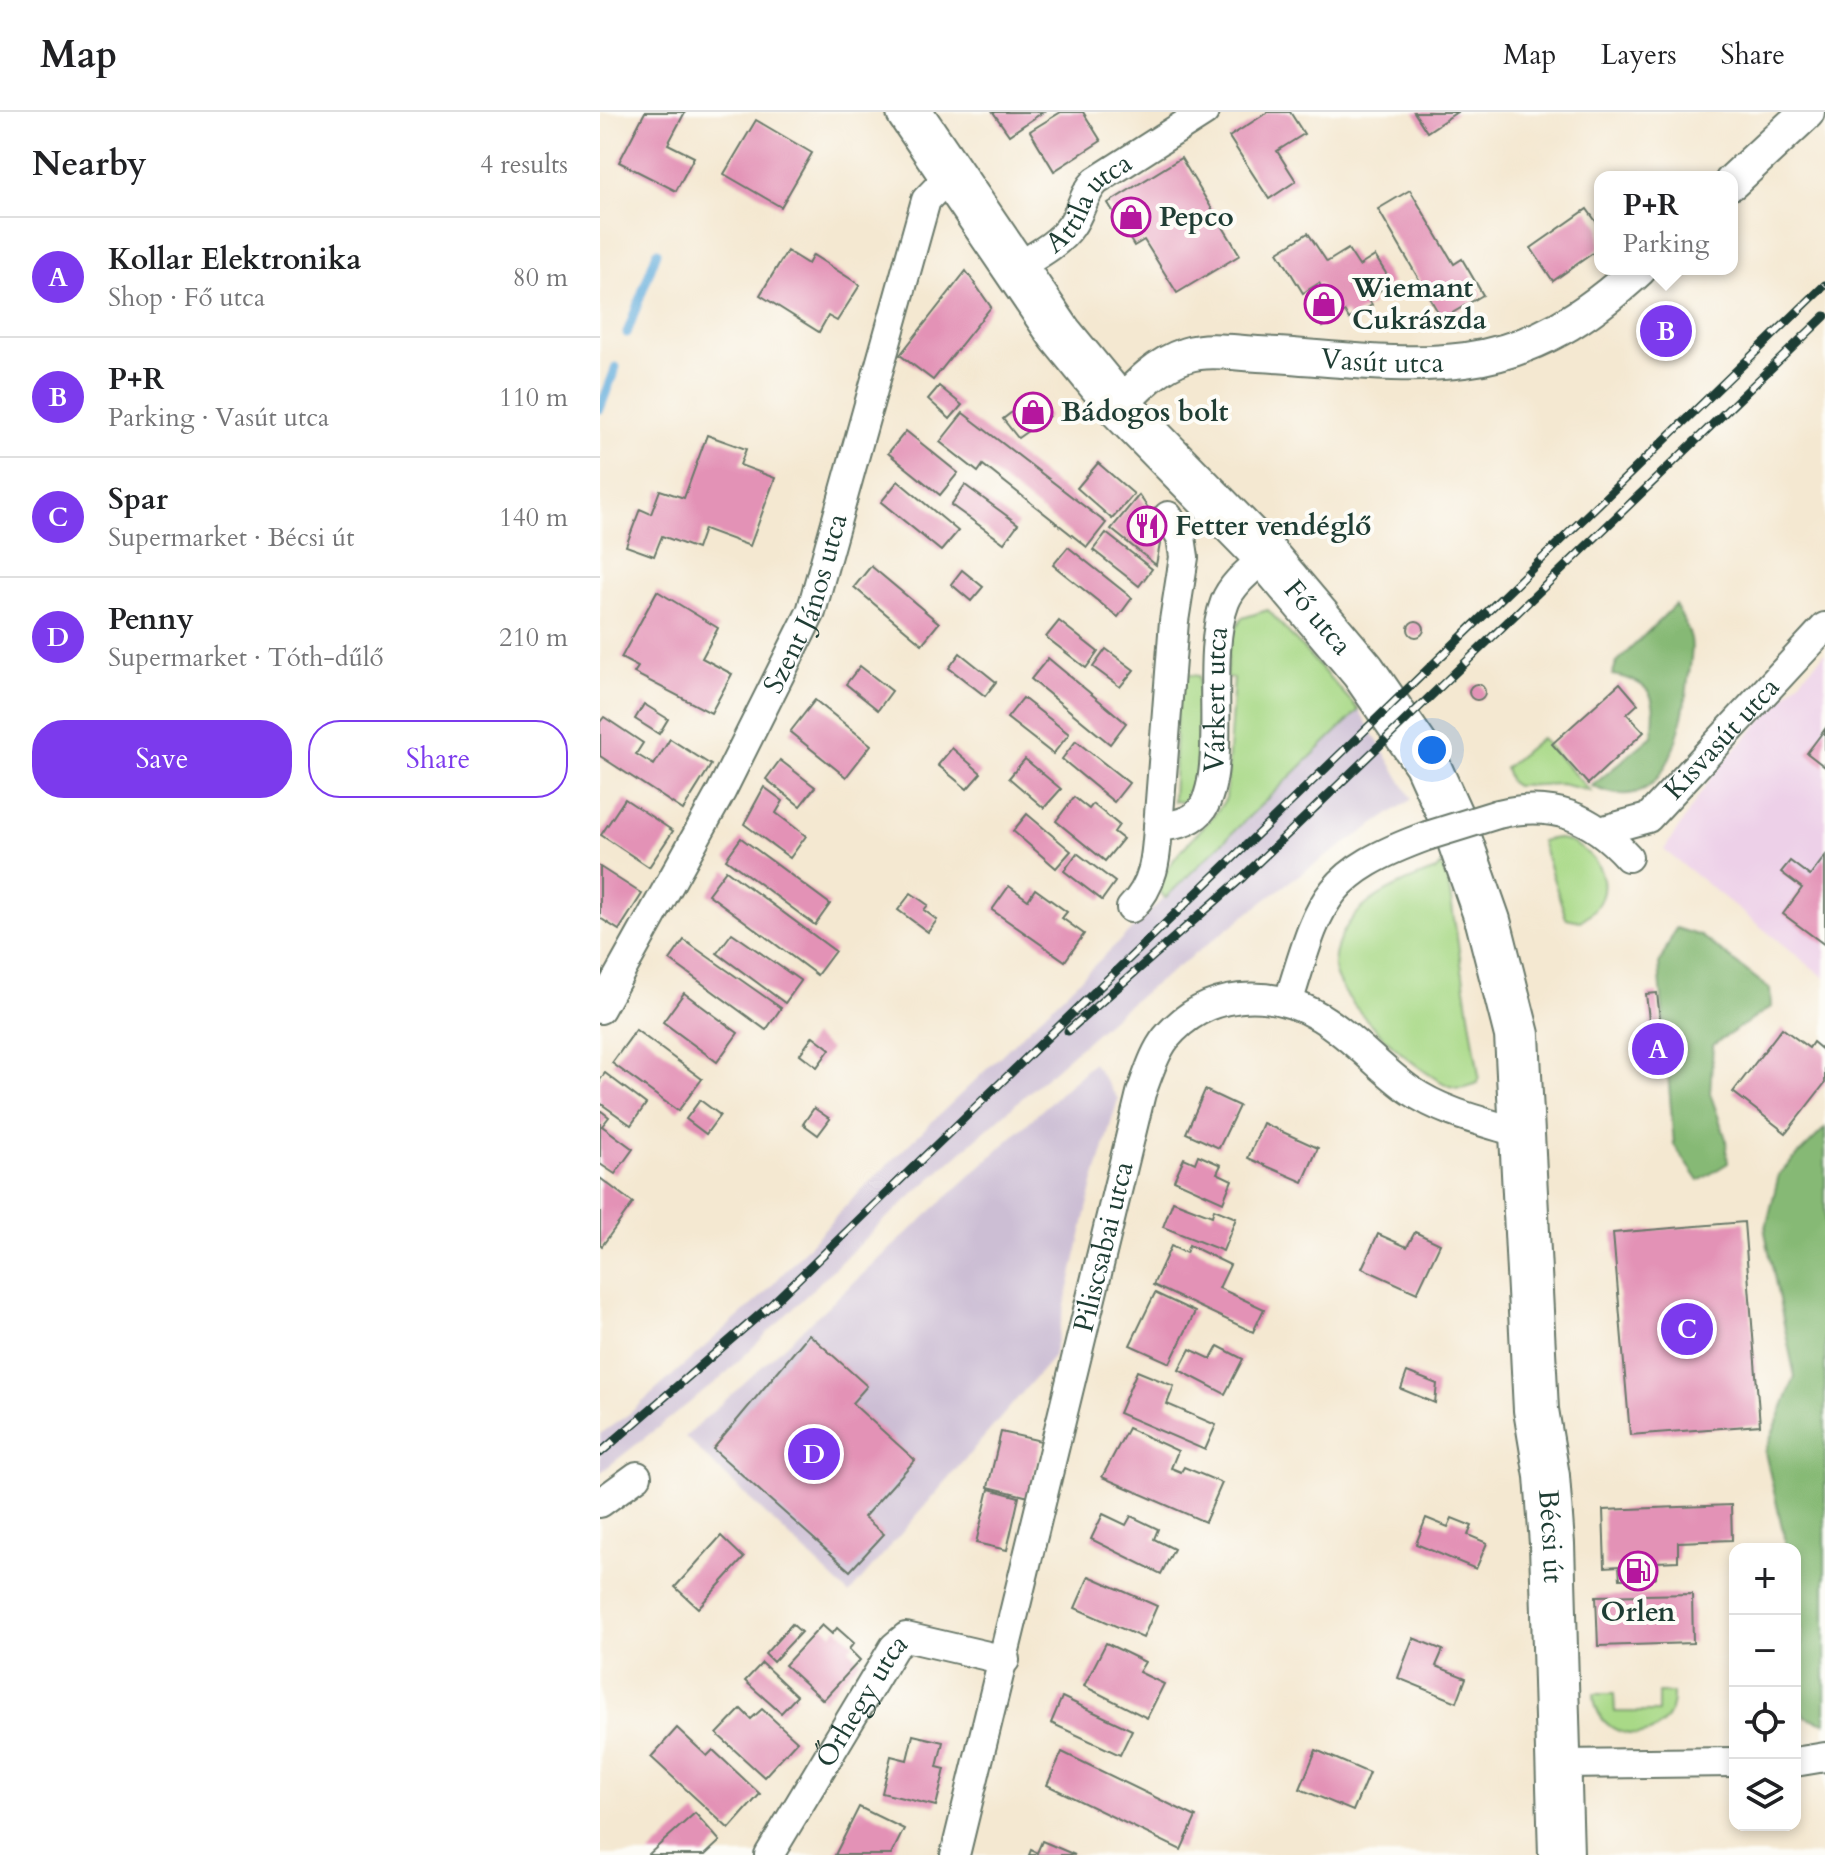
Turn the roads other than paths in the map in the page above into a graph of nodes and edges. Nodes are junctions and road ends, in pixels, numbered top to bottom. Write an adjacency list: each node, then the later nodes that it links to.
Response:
1 (909, 112): 4 (main road, Fő utca)
2 (1204, 112): 6 (street, Attila utca)
3 (1807, 112): 5 (street)
4 (951, 174): 6 (main road, Fő utca); 17 (street, Szent János utca)
5 (1738, 176)
6 (1014, 269): 8 (main road, Fő utca)
7 (1632, 275): 8 (street, Vasút utca)
8 (1119, 406): 10 (main road, Fő utca)
9 (1168, 516): 12 (street, Várkert utca)
10 (1266, 556): 12 (street, Várkert utca); 18 (main road, Fő utca)
11 (1825, 627): 13 (street, Kisvasút utca)
12 (1158, 827): 15 (street, Várkert utca)
13 (1604, 830): 14 (street); 16 (street, bridge)
14 (1628, 857)
15 (1131, 908)
16 (1289, 1000): 18 (street, Piliscsabai utca); 22 (street, Piliscsabai utca)
17 (600, 1009)
18 (1523, 1134): 19 (main road, Fő utca)
19 (1524, 1219): 26 (main road, Bécsi út)
20 (637, 1476): 21 (street)
21 (600, 1503)
22 (1005, 1660): 27 (street, Őrhegy utca); 28 (street, Piliscsabai utca)
23 (1825, 1757): 24 (street)
24 (1801, 1761)
25 (1729, 1762): 26 (street)
26 (1561, 1764): 29 (main road, Bécsi út)
27 (769, 1855)
28 (955, 1855)
29 (1561, 1855)

